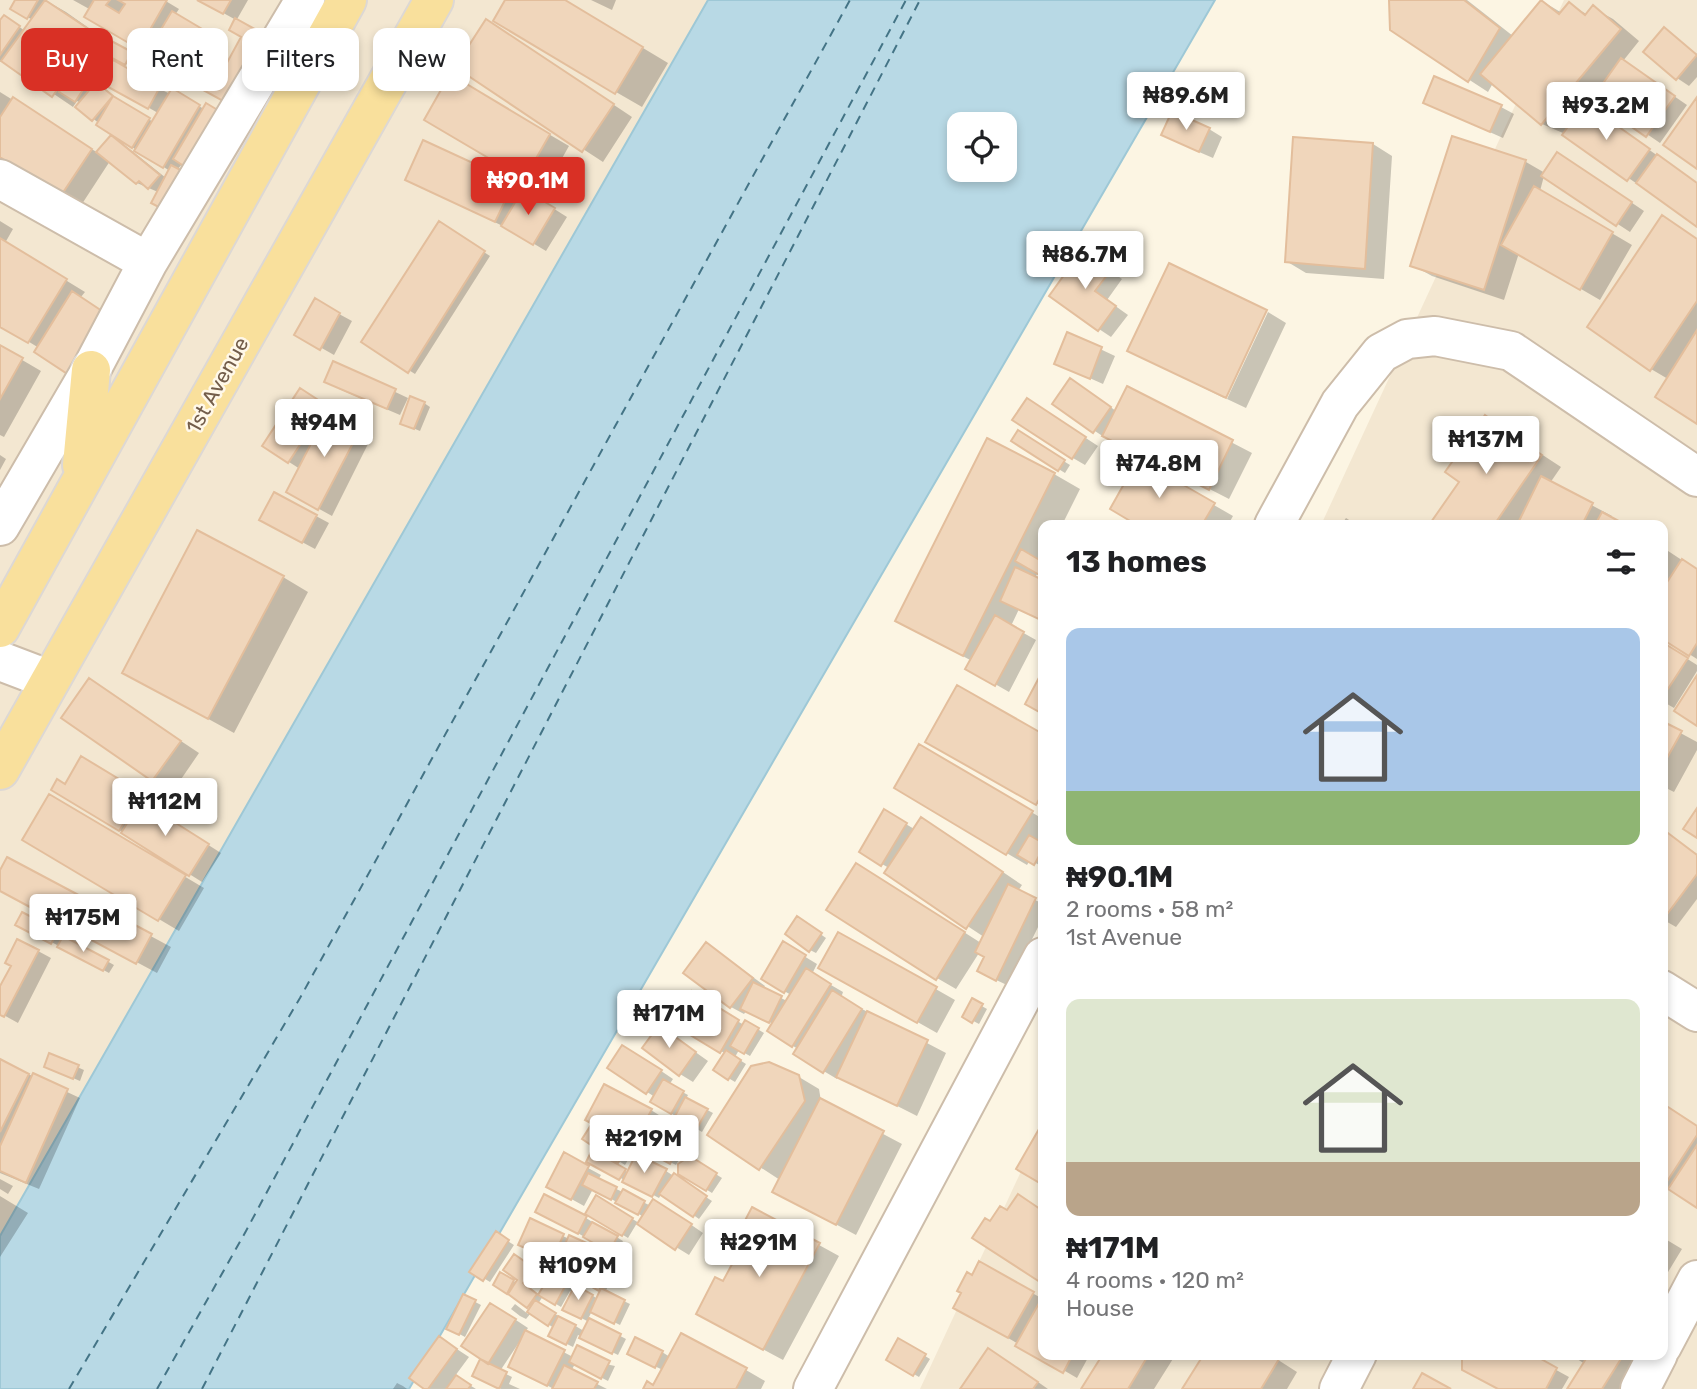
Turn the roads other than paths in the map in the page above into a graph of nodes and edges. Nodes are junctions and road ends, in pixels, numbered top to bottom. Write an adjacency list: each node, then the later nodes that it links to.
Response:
1 (305, 0): 5 (street)
2 (347, 0): 8 (main road)
3 (434, 0): 13 (main road, 1st Avenue)
4 (0, 179): 5 (street)
5 (148, 262): 6 (street)
6 (91, 370): 8 (main road); 10 (street)
7 (1697, 477): 9 (street)
8 (81, 482): 11 (main road)
9 (1277, 520)
10 (0, 526)
11 (0, 628)
12 (0, 661): 13 (street)
13 (50, 680): 14 (main road, 1st Avenue)
14 (0, 770)
15 (1038, 966): 22 (street)
16 (1668, 994): 17 (street)
17 (1697, 1012)
18 (1697, 1280): 19 (street)
19 (1668, 1335)
20 (1354, 1360): 23 (street)
21 (1655, 1360): 24 (street)
22 (813, 1389)
23 (1339, 1389)
24 (1640, 1389)

